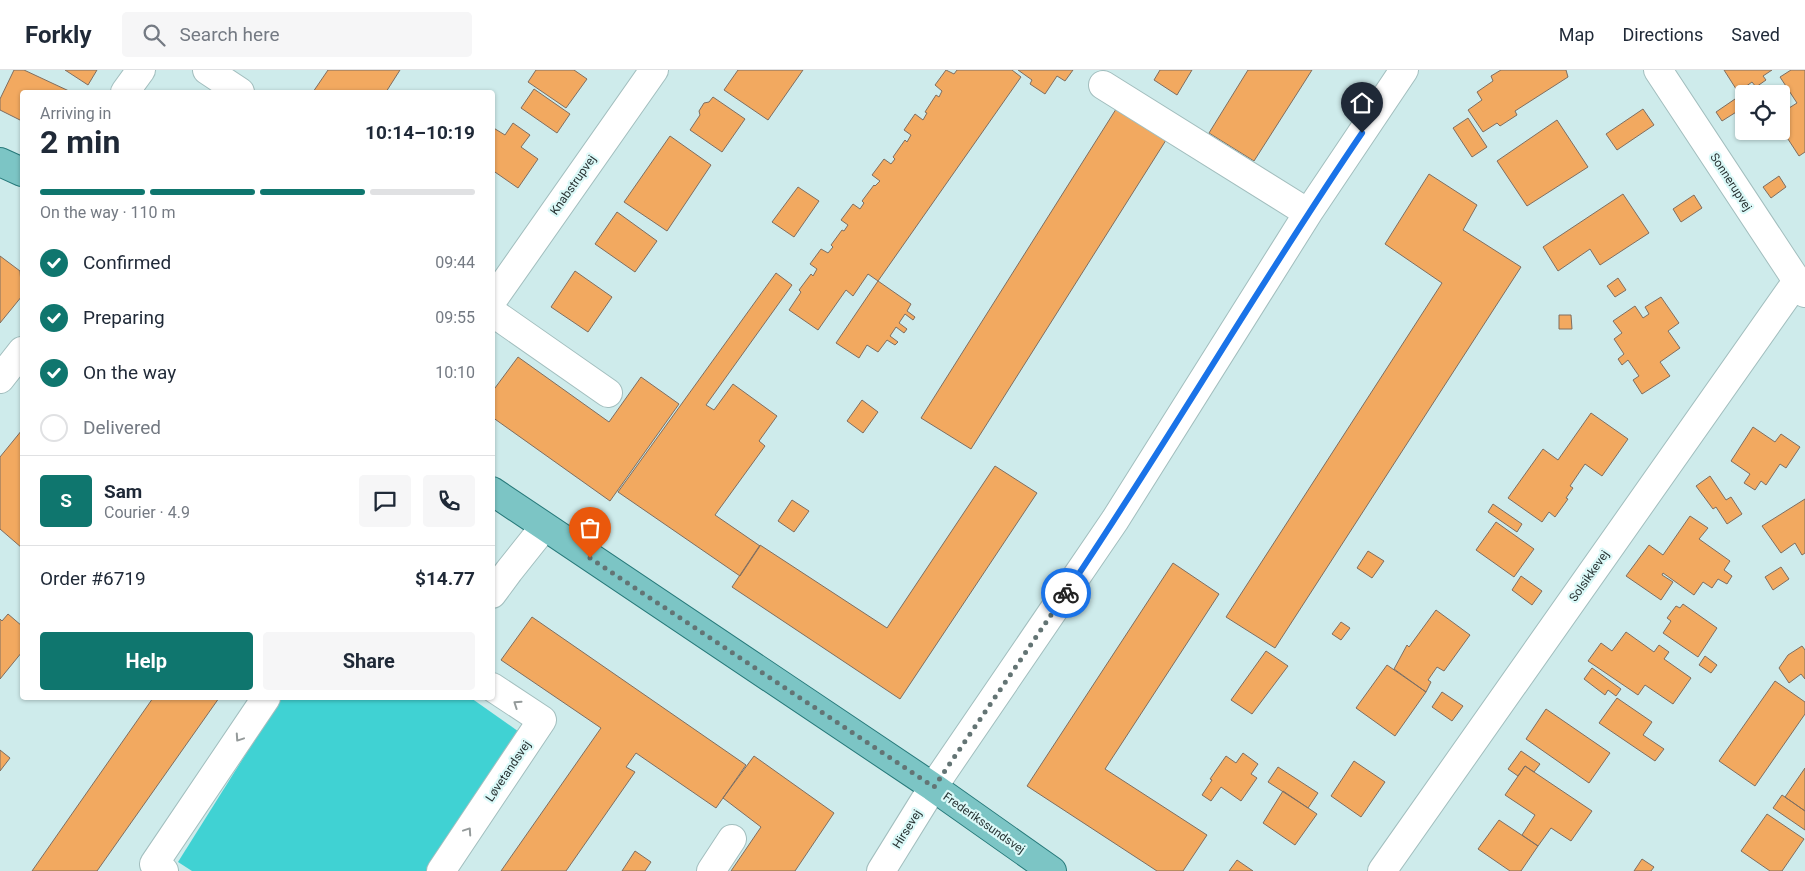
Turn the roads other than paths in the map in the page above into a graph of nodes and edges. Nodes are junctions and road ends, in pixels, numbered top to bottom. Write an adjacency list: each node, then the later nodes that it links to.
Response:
1 (141, 70): 7 (street)
2 (207, 70): 8 (street)
3 (654, 70): 13 (street, Knabstrupvej)
4 (1404, 70): 11 (street, Hirsevej)
5 (1658, 70): 12 (street, Sonnerupvej)
6 (1104, 85): 11 (street)
7 (126, 90)
8 (237, 90)
9 (0, 162): 10 (main road)
10 (20, 171)
11 (1308, 213): 23 (street, Hirsevej)
12 (1801, 287): 30 (street, Solsikkevej)
13 (495, 297)
14 (495, 314): 17 (street)
15 (20, 354): 16 (street)
16 (0, 379)
17 (608, 393)
18 (495, 493): 19 (main road, Frederikssundsvej)
19 (544, 527): 20 (street); 23 (main road, Frederikssundsvej)
20 (495, 590)
21 (495, 689): 26 (street, Løvetandsvej, one-way to 21)
22 (265, 700): 25 (street, one-way to 25)
23 (934, 787): 28 (street, Hirsevej); 29 (main road, Frederikssundsvej)
24 (732, 839): 27 (street)
25 (164, 871)
26 (441, 871)
27 (711, 871)
28 (881, 871)
29 (1052, 871)
30 (1382, 871)

